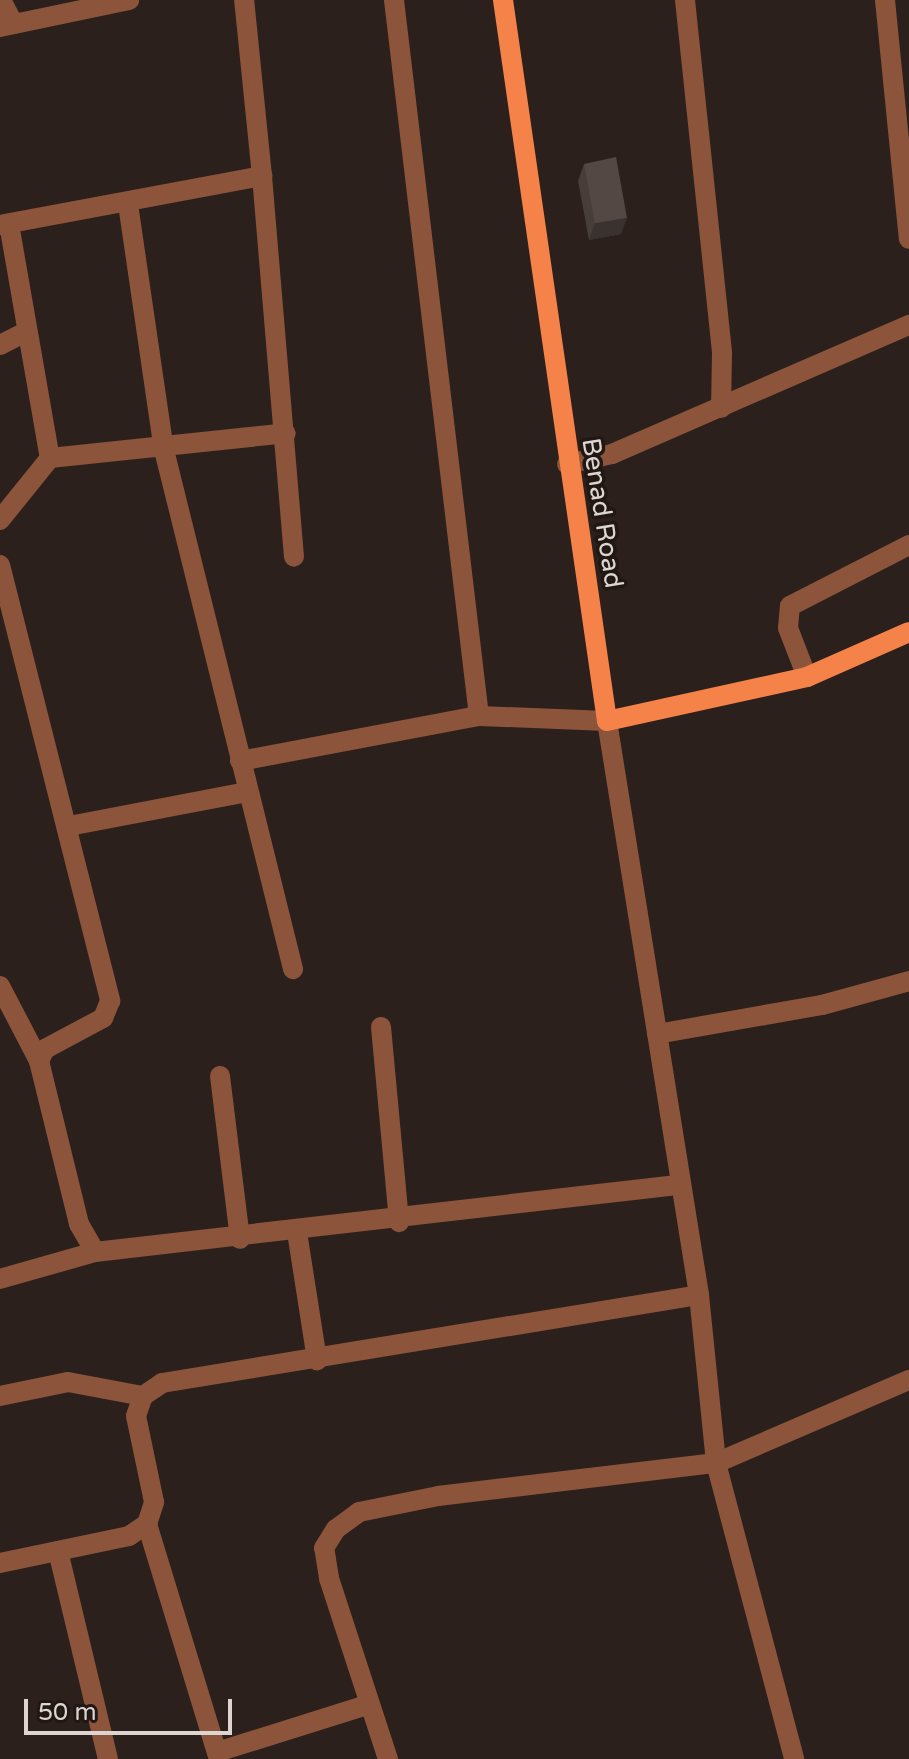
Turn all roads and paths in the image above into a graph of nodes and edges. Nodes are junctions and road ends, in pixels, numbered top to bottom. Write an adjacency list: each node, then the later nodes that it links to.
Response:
1 (1, 0): 8 (street)
2 (129, 0): 8 (street)
3 (244, 0): 9 (street)
4 (394, 0): 27 (street)
5 (503, 0): 20 (main road, Benad Road)
6 (685, 0): 16 (street)
7 (885, 0): 12 (street)
8 (7, 26)
9 (262, 176): 10 (street); 17 (street)
10 (128, 204): 11 (street); 18 (street)
11 (5, 225): 14 (street)
12 (909, 239)
13 (909, 325): 16 (street)
14 (26, 332): 15 (street); 19 (street)
15 (0, 345)
16 (721, 408): 20 (street)
17 (286, 433): 18 (street); 23 (street)
18 (164, 450): 19 (street); 29 (street)
19 (50, 458): 21 (street)
20 (567, 464): 28 (main road, Benad Road)
21 (0, 520)
22 (909, 545): 26 (street)
23 (294, 557)
24 (0, 565): 31 (street)
25 (909, 632): 26 (main road)
26 (807, 677): 28 (main road)
27 (479, 716): 28 (street); 29 (street)
28 (607, 721): 36 (street)
29 (240, 761): 30 (street)
30 (248, 792): 31 (street); 32 (street)
31 (69, 826): 37 (street)
32 (293, 969)
33 (909, 981): 36 (street)
34 (0, 986): 37 (street)
35 (381, 1027): 40 (street)
36 (657, 1034): 39 (street)
37 (39, 1061): 43 (street)
38 (220, 1076): 42 (street)
39 (677, 1185): 40 (street); 45 (street)
40 (399, 1222): 41 (street)
41 (297, 1232): 42 (street); 46 (street)
42 (240, 1239): 43 (street)
43 (95, 1252): 44 (street)
44 (0, 1279)
45 (699, 1295): 46 (street); 50 (street)
46 (317, 1360): 49 (street)
47 (909, 1380): 50 (street)
48 (0, 1396): 49 (street)
49 (143, 1396): 51 (street)
50 (716, 1463): 54 (street); 58 (street)
51 (147, 1524): 52 (street); 55 (street)
52 (58, 1551): 53 (street); 56 (street)
53 (0, 1563)
54 (370, 1704): 55 (street); 57 (street)
55 (218, 1756)
56 (108, 1759)
57 (388, 1759)
58 (794, 1759)

